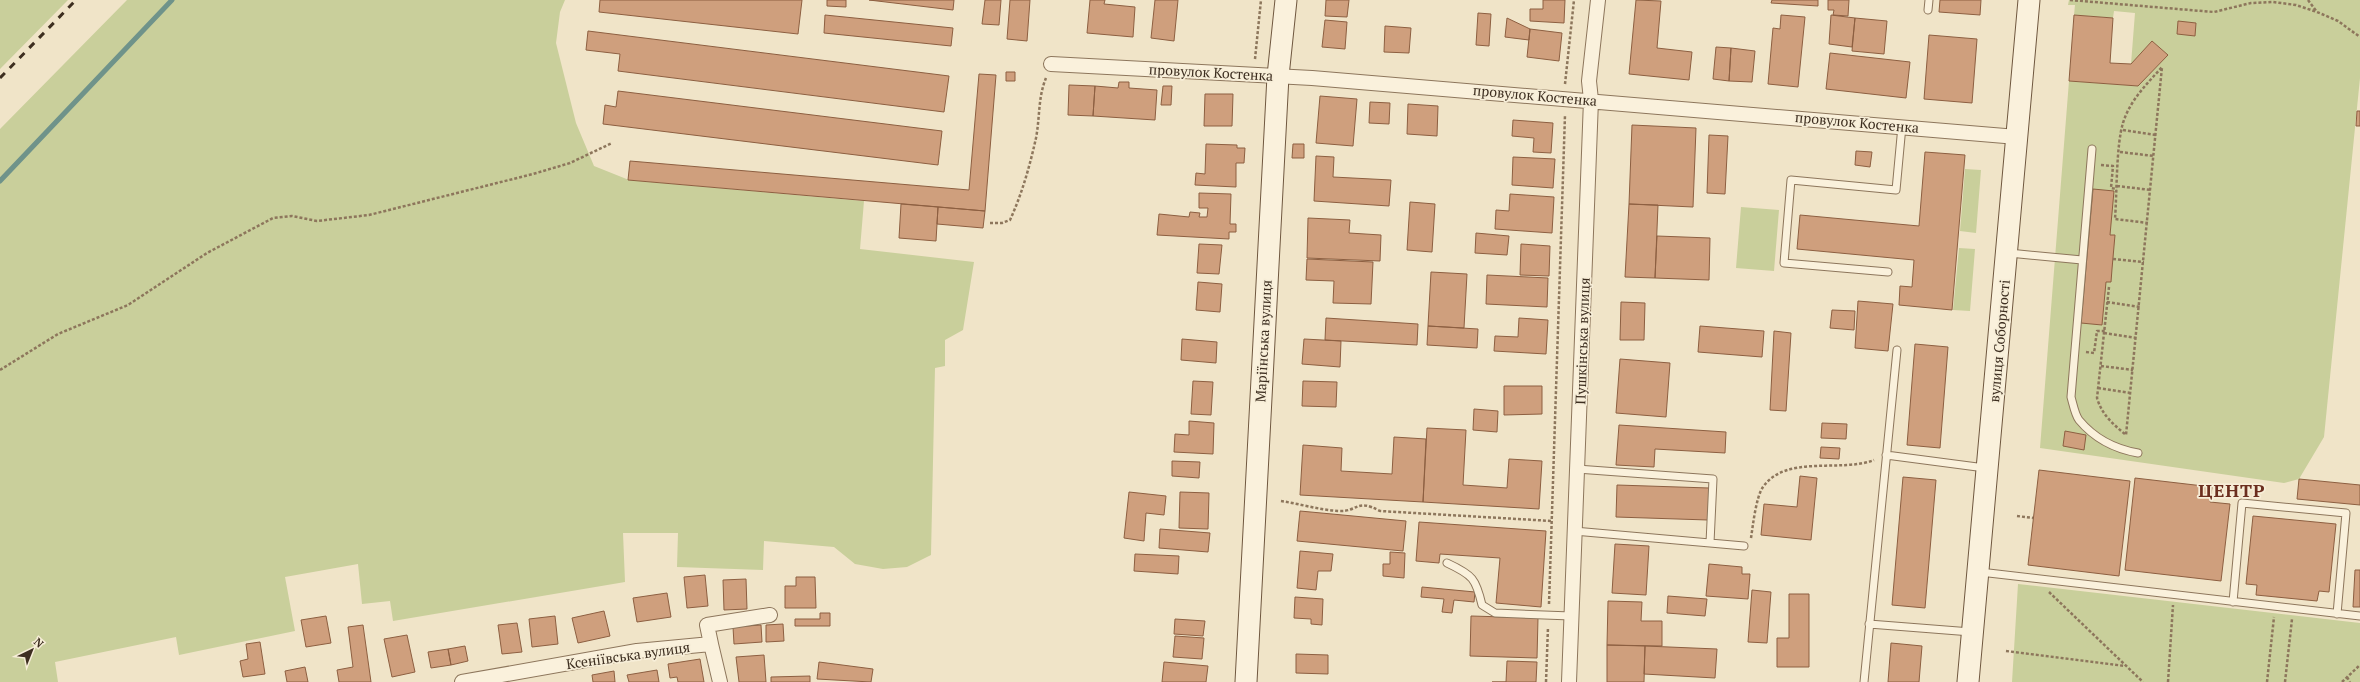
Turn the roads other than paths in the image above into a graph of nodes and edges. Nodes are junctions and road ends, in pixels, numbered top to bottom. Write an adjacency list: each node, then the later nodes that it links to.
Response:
1 (1286, 0): 7 (main road, Маріїнська вулиця)
2 (1598, 0): 8 (street, Пушкінська вулиця)
3 (1929, 0): 5 (lane)
4 (2030, 0): 10 (main road, вулиця Соборності)
5 (1928, 10)
6 (1049, 69): 7 (street, провулок Костенка)
7 (1278, 76): 8 (street, провулок Костенка); 35 (main road, Маріїнська вулиця)
8 (1591, 100): 9 (street, провулок Костенка); 19 (street, Пушкінська вулиця)
9 (1902, 126): 10 (street, провулок Костенка); 14 (lane)
10 (2017, 136): 12 (main road, вулиця Соборності)
11 (2092, 149): 13 (lane)
12 (2007, 252): 13 (lane); 18 (main road, вулиця Соборності)
13 (2082, 260): 16 (lane)
14 (1888, 272)
15 (1896, 350): 17 (lane)
16 (2138, 453)
17 (1886, 455): 18 (lane); 30 (lane)
18 (1988, 468): 24 (main road, вулиця Соборності)
19 (1577, 469): 20 (street, Пушкінська вулиця); 21 (lane)
20 (1574, 531): 21 (lane); 28 (street, Пушкінська вулиця)
21 (1710, 543): 22 (lane)
22 (1744, 546)
23 (1448, 563): 28 (lane)
24 (1978, 572): 25 (lane); 31 (main road, вулиця Соборності)
25 (2233, 602): 26 (lane); 26 (lane)
26 (2337, 614): 29 (lane)
27 (770, 615): 32 (street, Ксеніївська вулиця)
28 (1571, 616): 36 (street, Пушкінська вулиця)
29 (2360, 616)
30 (1869, 624): 31 (lane); 37 (lane)
31 (1973, 632): 38 (main road, вулиця Соборності)
32 (711, 644): 33 (street, Ксеніївська вулиця); 34 (street)
33 (462, 682)
34 (720, 682)
35 (1246, 682)
36 (1569, 682)
37 (1864, 682)
38 (1968, 682)

